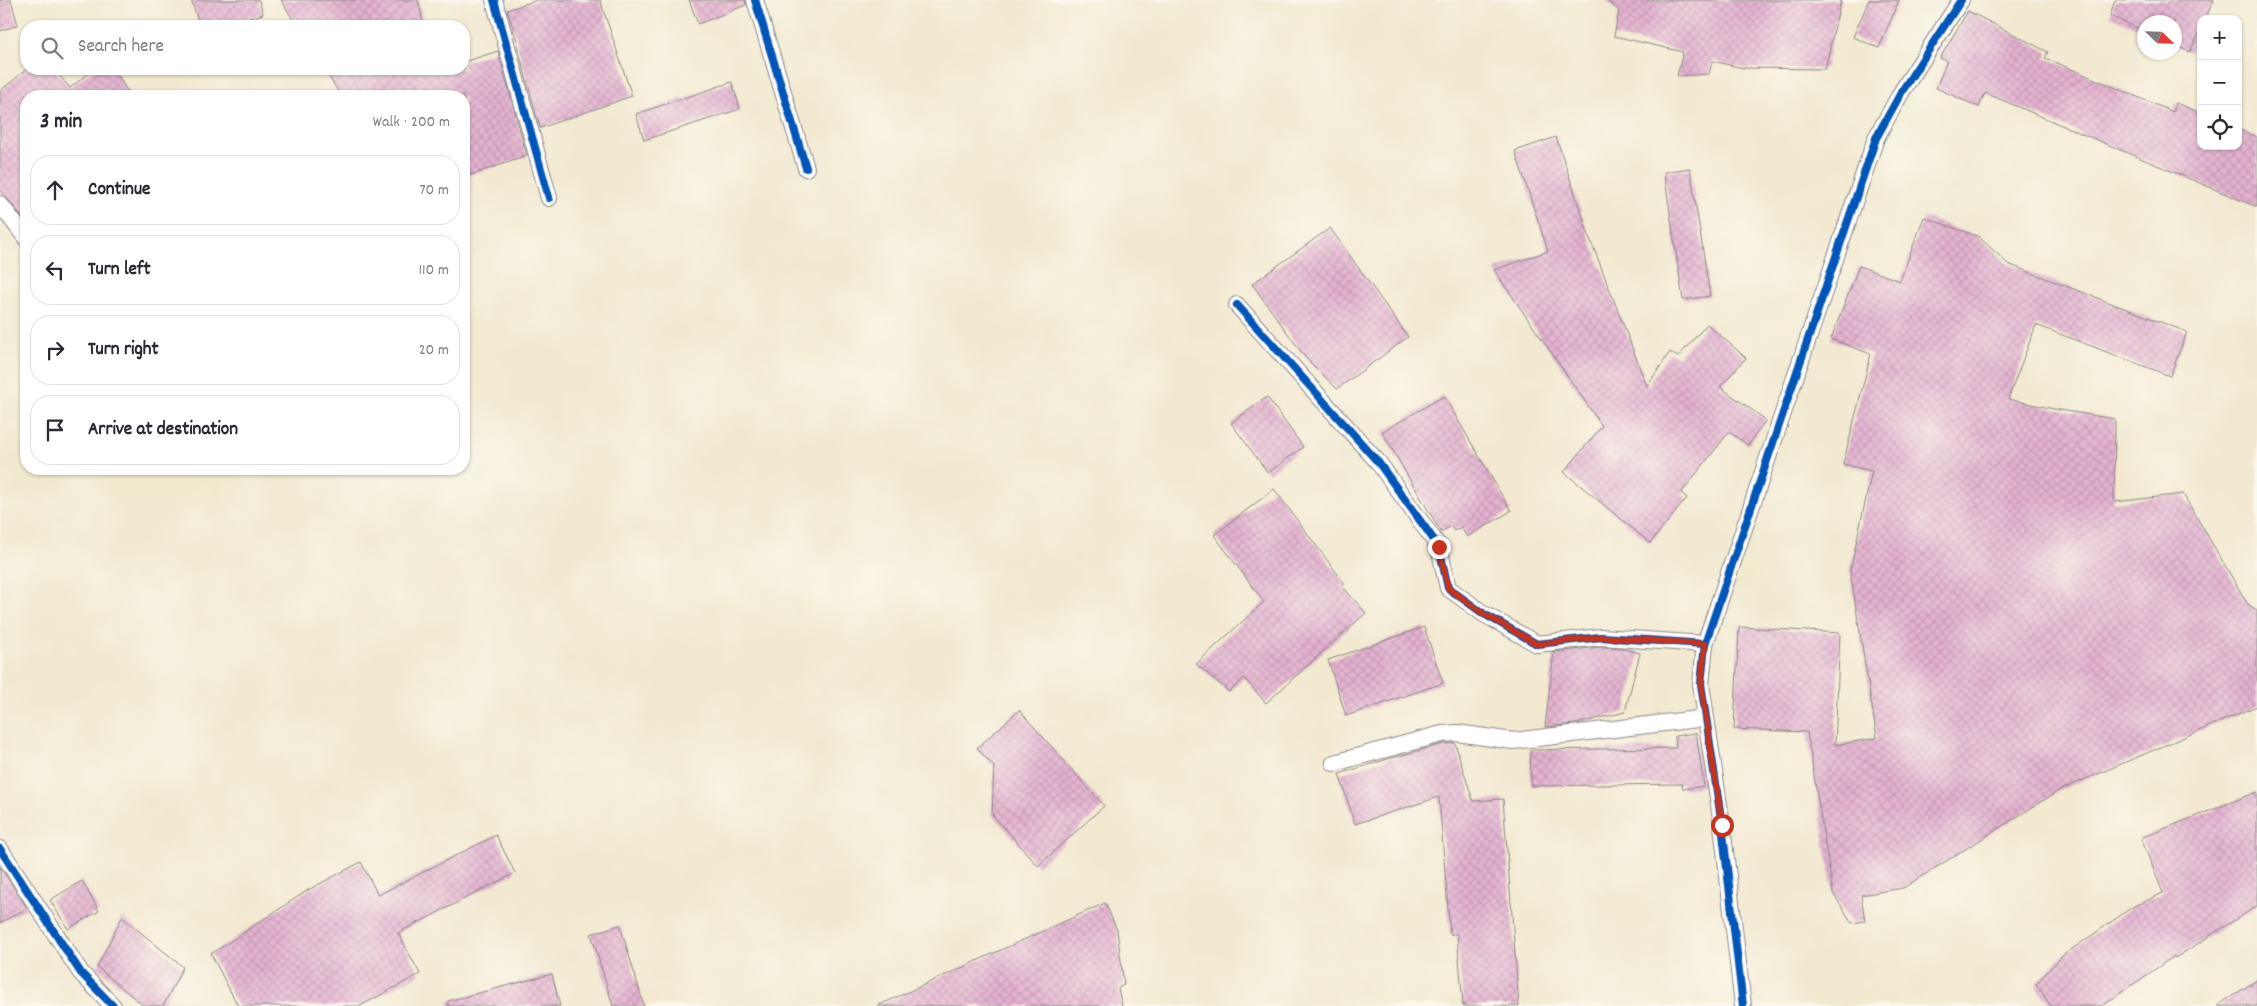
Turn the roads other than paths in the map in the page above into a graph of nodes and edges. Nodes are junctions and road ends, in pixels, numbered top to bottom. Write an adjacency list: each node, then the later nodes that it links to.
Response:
1 (494, 0): 5 (street)
2 (755, 0): 4 (street)
3 (1961, 0): 9 (street)
4 (806, 168)
5 (549, 198)
6 (0, 204): 7 (street)
7 (20, 230)
8 (1237, 305): 9 (street)
9 (1705, 644): 10 (street)
10 (1706, 718): 11 (street); 14 (street)
11 (1334, 763)
12 (0, 850): 13 (street)
13 (113, 1006)
14 (1743, 1006)

